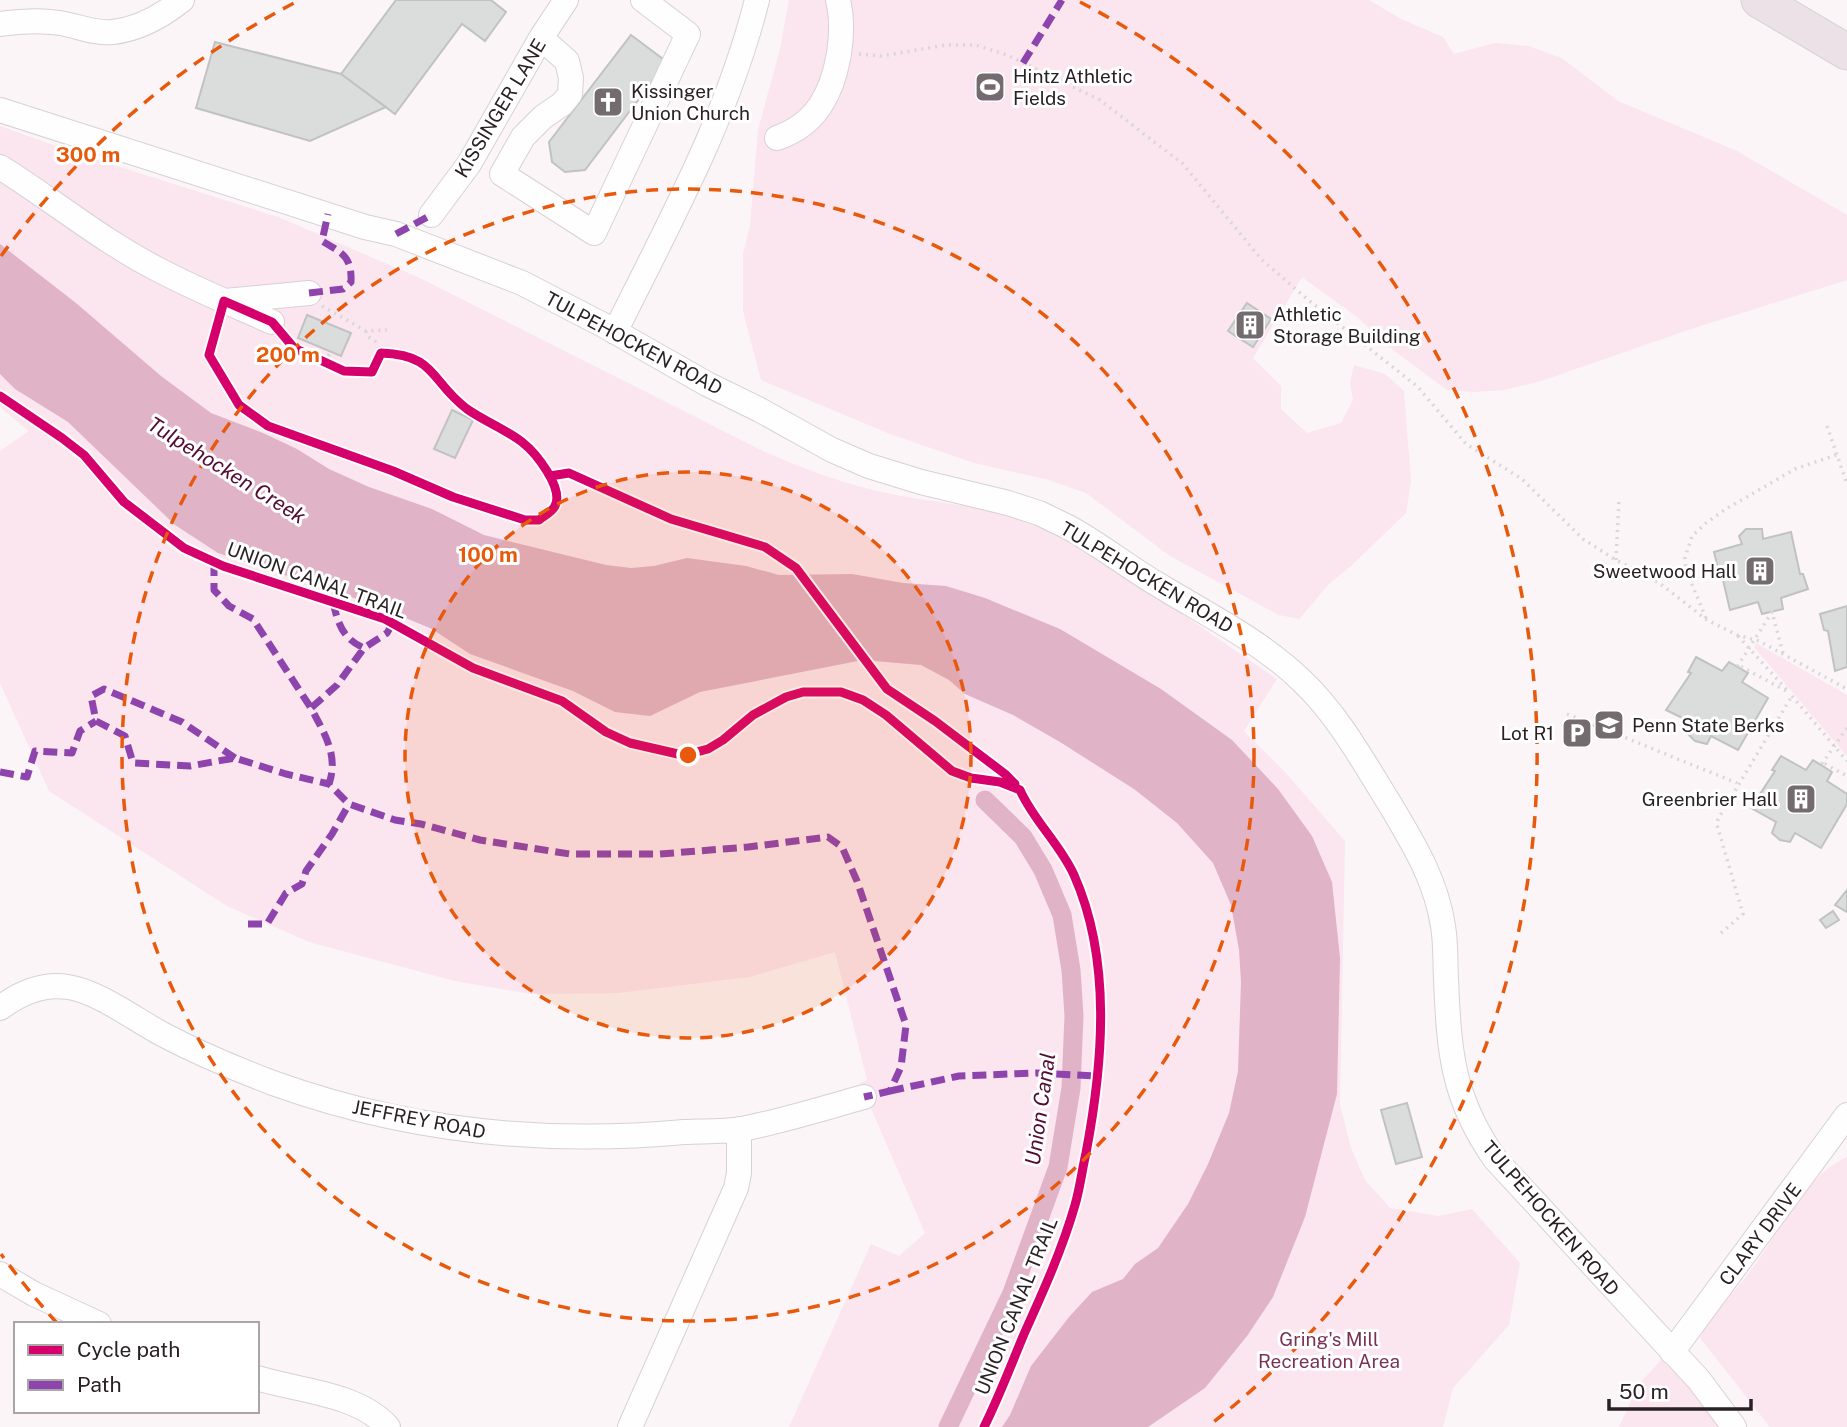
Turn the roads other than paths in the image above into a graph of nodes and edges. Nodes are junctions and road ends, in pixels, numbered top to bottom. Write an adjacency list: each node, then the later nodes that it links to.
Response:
1 (181, 0): 7 (street)
2 (566, 0): 8 (street, KISSINGER LANE)
3 (642, 0): 8 (street)
4 (757, 0): 17 (street)
5 (838, 0): 11 (street)
6 (1759, 0): 9 (highway)
7 (0, 24)
8 (541, 38): 13 (street, KISSINGER LANE)
9 (1847, 52)
10 (0, 110): 17 (street, TULPEHOCKEN ROAD)
11 (777, 138)
12 (0, 167): 15 (street)
13 (431, 215)
14 (309, 293): 15 (street)
15 (224, 301): 16 (street)
16 (272, 322)
17 (610, 329): 24 (street, TULPEHOCKEN ROAD)
18 (0, 1008): 21 (street, JEFFREY ROAD)
19 (864, 1097): 21 (street, JEFFREY ROAD)
20 (1847, 1115): 24 (street, CLARY DRIVE)
21 (739, 1129): 27 (street)
22 (0, 1274): 23 (street)
23 (95, 1322)
24 (1672, 1352): 28 (street, TULPEHOCKEN ROAD)
25 (259, 1379): 26 (street)
26 (388, 1427)
27 (630, 1427)
28 (1734, 1427)

